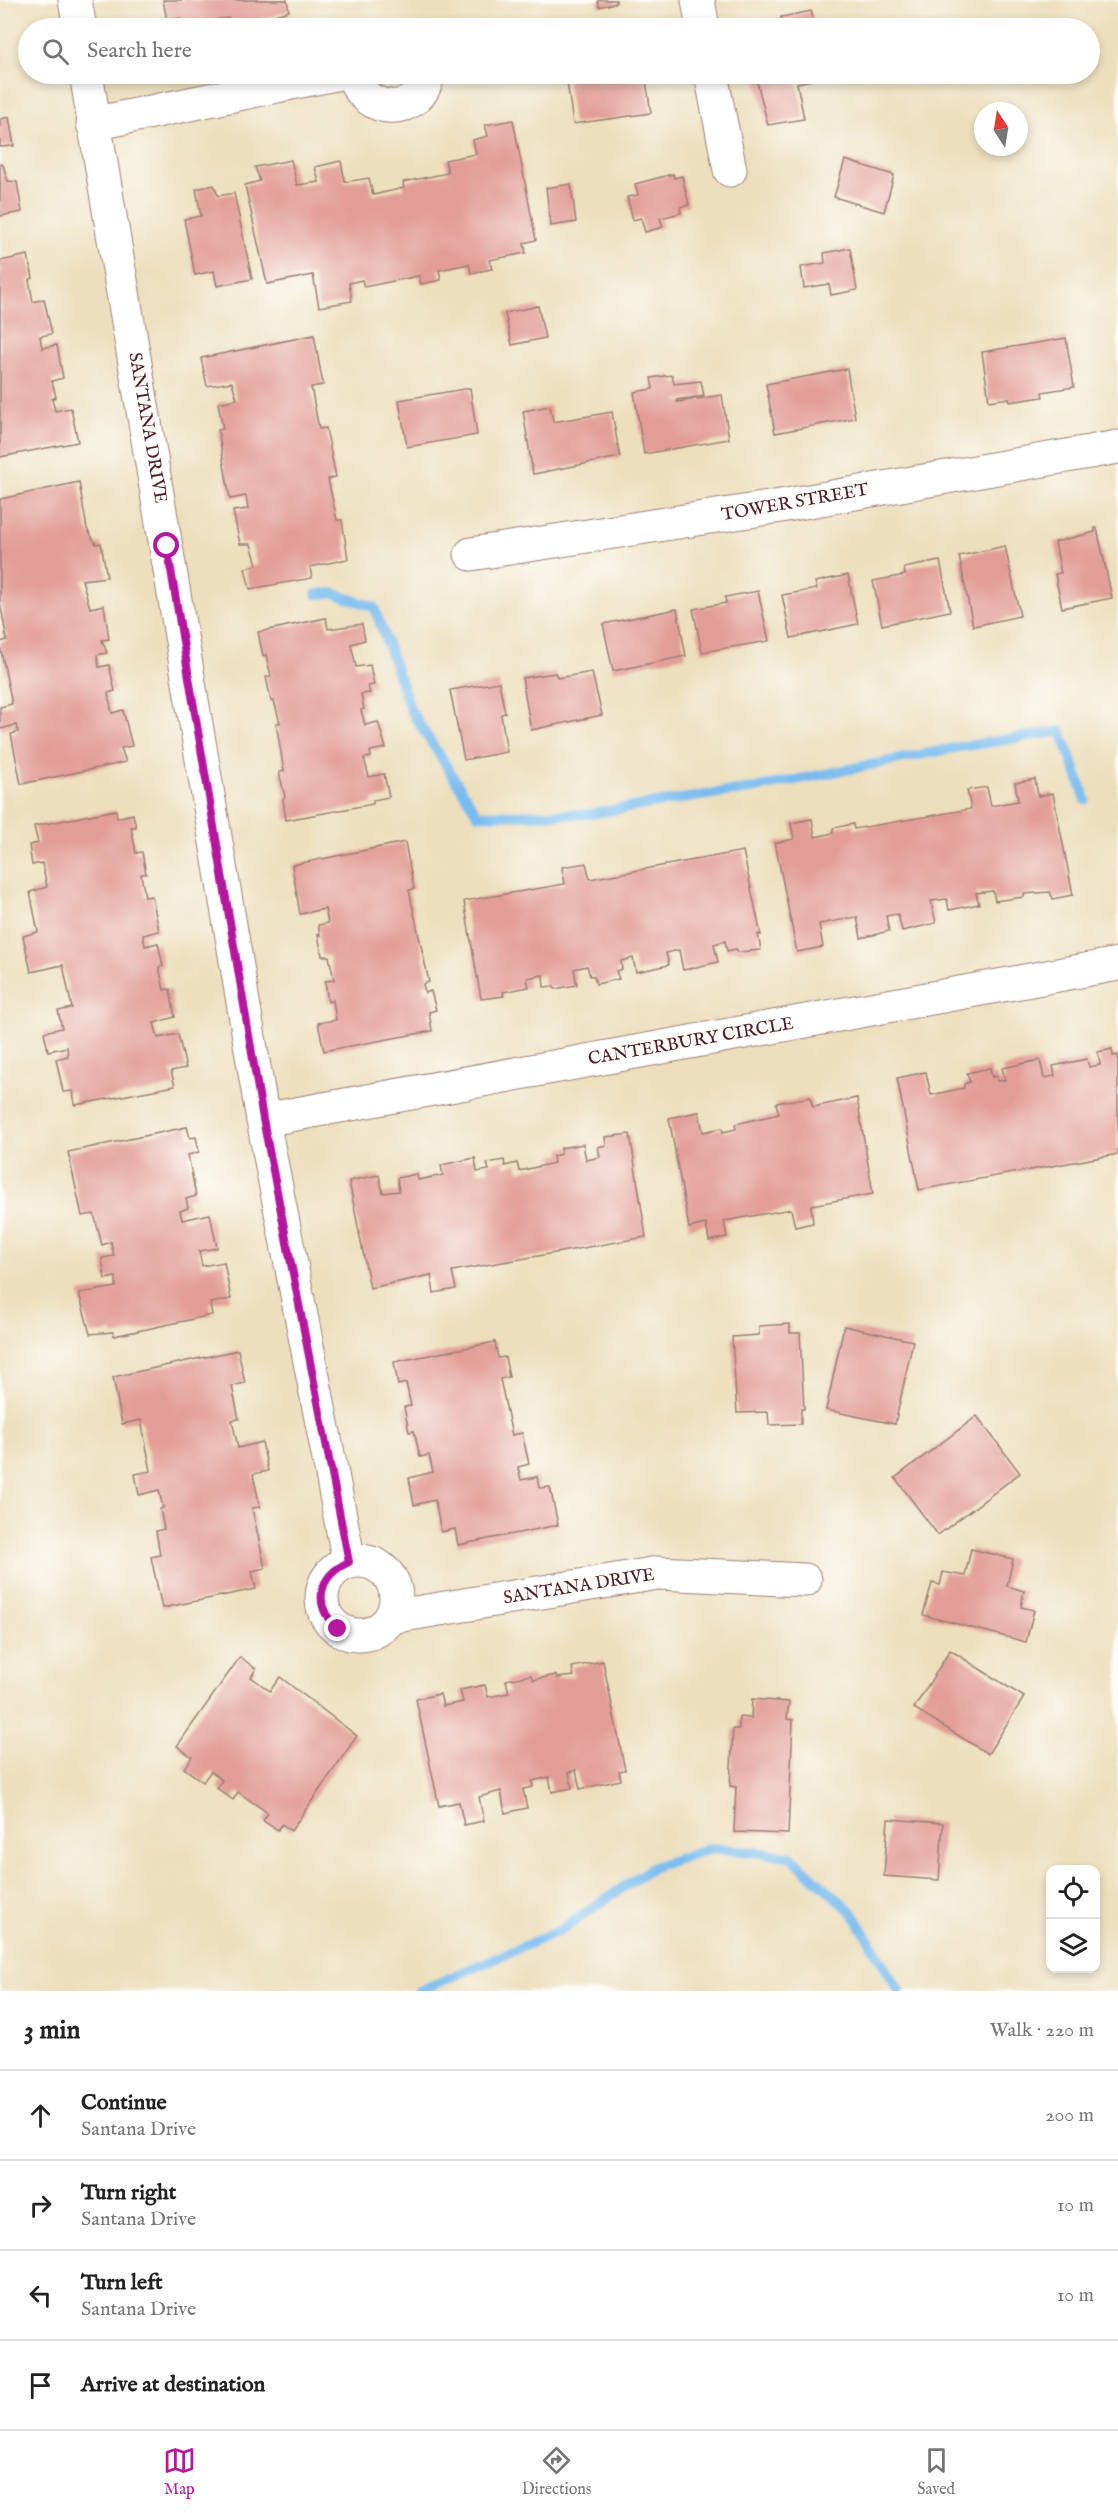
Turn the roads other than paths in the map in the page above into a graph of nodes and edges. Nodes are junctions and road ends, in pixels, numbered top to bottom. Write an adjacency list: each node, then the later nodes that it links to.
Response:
1 (75, 0): 3 (street)
2 (698, 0): 4 (street)
3 (78, 18)
4 (701, 18)
5 (87, 84): 10 (street, SANTANA DRIVE)
6 (287, 84): 10 (street)
7 (358, 84): 8 (street)
8 (424, 84)
9 (713, 84): 11 (street)
10 (93, 124): 15 (street, SANTANA DRIVE)
11 (730, 170)
12 (1118, 447): 13 (street, TOWER STREET)
13 (471, 554)
14 (1118, 964): 15 (street, CANTERBURY CIRCLE)
15 (263, 1119): 16 (street, SANTANA DRIVE)
16 (349, 1562): 18 (street); 18 (street, SANTANA DRIVE)
17 (805, 1580): 18 (street, SANTANA DRIVE)
18 (391, 1617)

